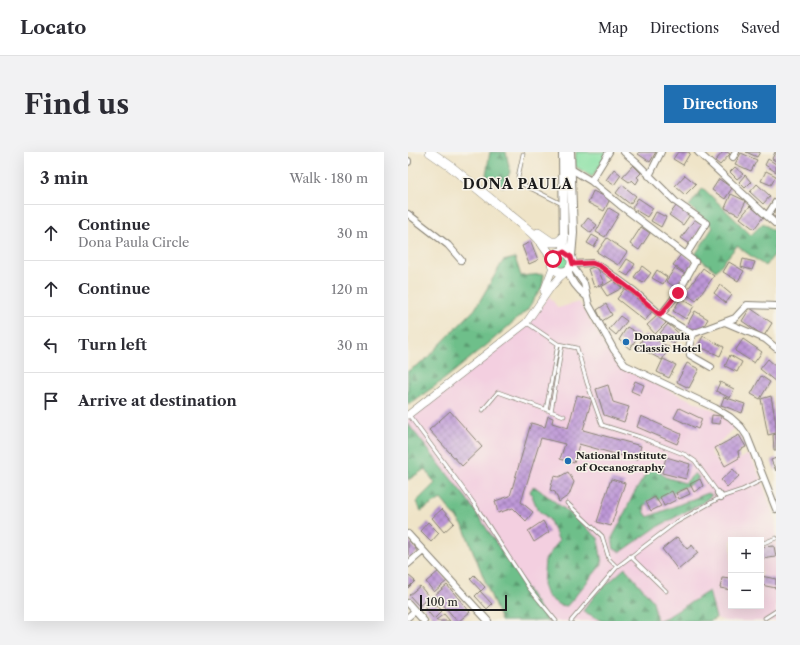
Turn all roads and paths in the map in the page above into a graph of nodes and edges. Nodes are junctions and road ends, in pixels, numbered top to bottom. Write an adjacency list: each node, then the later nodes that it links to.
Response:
1 (430, 152): 22 (main road)
2 (437, 152): 19 (main road)
3 (563, 152): 14 (main road)
4 (570, 152): 10 (main road)
5 (609, 152): 12 (street)
6 (624, 152): 11 (street)
7 (661, 152): 11 (street)
8 (698, 152): 16 (street)
9 (523, 154): 14 (lane)
10 (571, 169): 12 (street); 23 (main road)
11 (649, 176): 20 (street)
12 (591, 181): 20 (street)
13 (776, 202): 16 (street)
14 (564, 204): 18 (main road)
15 (408, 214): 21 (street)
16 (767, 216): 17 (street)
17 (776, 224)
18 (564, 237): 19 (main road); 23 (main road)
19 (551, 242): 23 (main road)
20 (686, 255): 26 (street)
21 (461, 260)
22 (553, 263): 23 (main road); 23 (main road); 28 (street)
23 (569, 264): 24 (street); 24 (street); 26 (street); 28 (street)
24 (587, 296): 39 (street)
25 (776, 306): 27 (street)
26 (660, 315): 29 (street)
27 (724, 322): 29 (street); 32 (street)
28 (526, 323): 30 (lane); 37 (street)
29 (692, 334): 33 (street)
30 (558, 344): 31 (lane); 35 (lane)
31 (562, 345): 36 (lane); 40 (lane)
32 (776, 348)
33 (711, 367)
34 (483, 410): 35 (lane)
35 (546, 410): 36 (lane)
36 (551, 412): 38 (lane)
37 (408, 415): 58 (lane)
38 (564, 416)
39 (764, 479): 40 (lane); 42 (street)
40 (719, 495): 47 (lane)
41 (567, 503): 49 (lane)
42 (776, 509)
43 (408, 534): 46 (street)
44 (776, 538): 45 (lane)
45 (764, 543)
46 (423, 551): 48 (street); 57 (street)
47 (630, 556): 49 (lane); 50 (lane)
48 (408, 564)
49 (617, 568): 59 (lane)
50 (666, 591)
51 (408, 603): 52 (street)
52 (415, 611): 54 (street); 56 (street)
53 (776, 611): 55 (lane)
54 (408, 617)
55 (765, 618)
56 (424, 621)
57 (488, 621)
58 (556, 621)
59 (571, 621)

